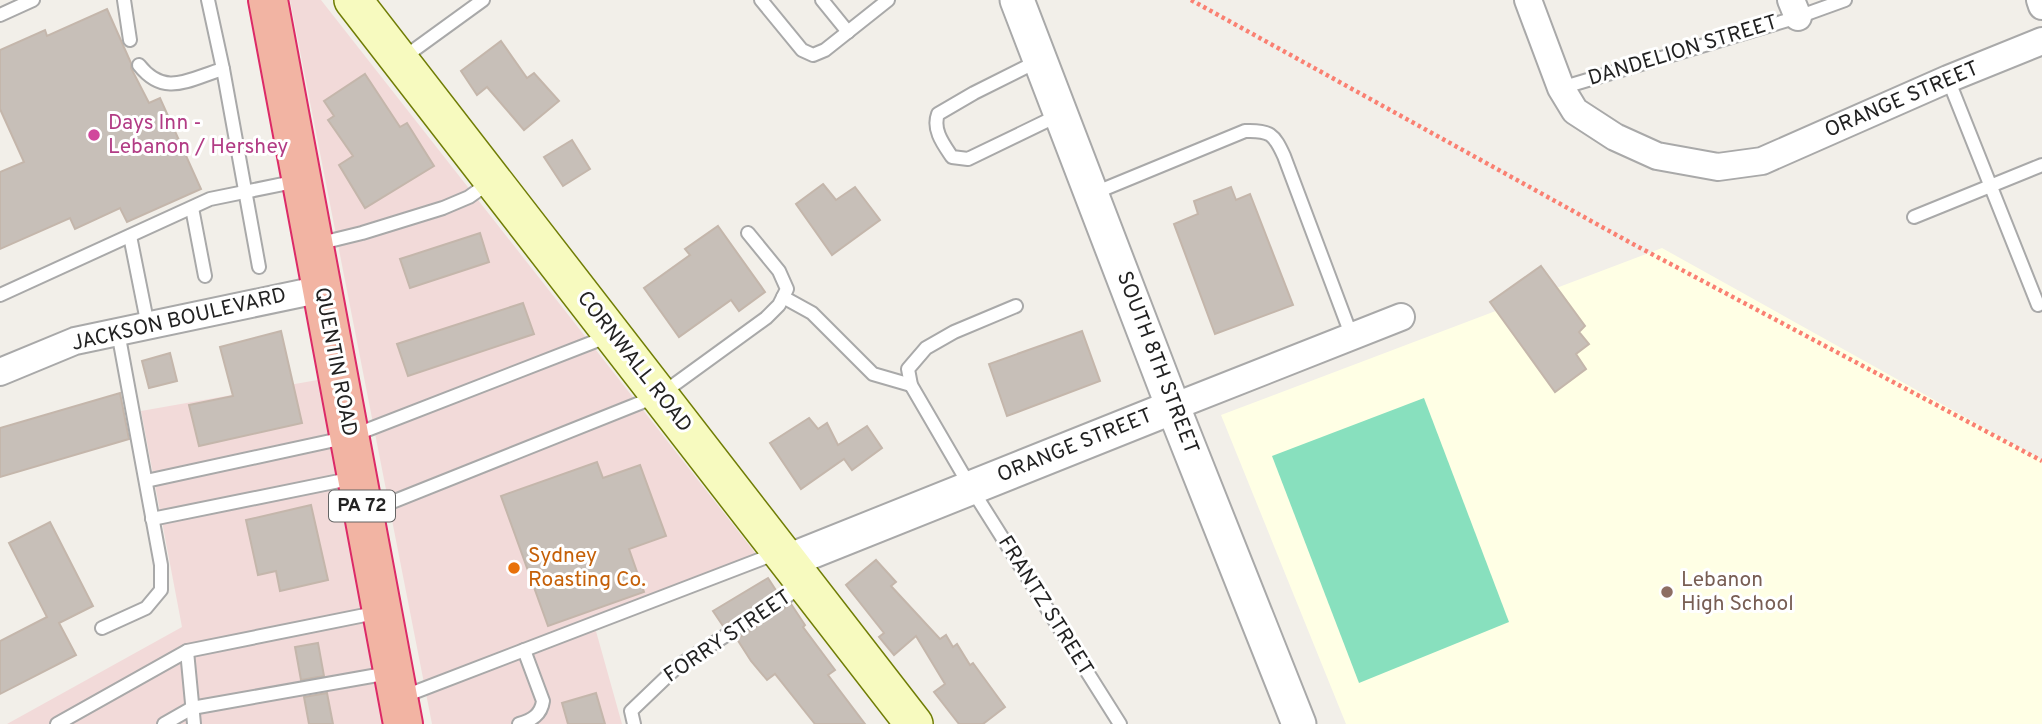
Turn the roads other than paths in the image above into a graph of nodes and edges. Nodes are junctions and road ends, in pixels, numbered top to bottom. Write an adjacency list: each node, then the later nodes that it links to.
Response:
1 (33, 0): 16 (lane)
2 (124, 0): 18 (lane)
3 (208, 0): 23 (lane)
4 (268, 0): 29 (highway, QUENTIN ROAD / PA 72)
5 (353, 0): 20 (main road, CORNWALL ROAD)
6 (483, 0): 20 (lane)
7 (761, 0): 17 (lane)
8 (822, 0): 17 (lane)
9 (888, 0): 17 (lane)
10 (1017, 0): 21 (street, SOUTH 8TH STREET)
11 (1528, 0): 25 (street, ORANGE STREET)
12 (1844, 0): 15 (lane, DANDELION STREET)
13 (2040, 0): 14 (street)
14 (2042, 6)
15 (1795, 8): 25 (lane, DANDELION STREET)
16 (0, 15)
17 (848, 32)
18 (130, 40)
19 (2042, 41): 24 (street, ORANGE STREET)
20 (400, 60): 28 (main road, CORNWALL ROAD)
21 (1040, 60): 26 (street, SOUTH 8TH STREET); 26 (lane)
22 (139, 65): 23 (lane)
23 (223, 69): 31 (lane)
24 (1948, 79): 25 (street, ORANGE STREET); 30 (lane)
25 (1561, 88)
26 (1061, 114): 32 (street, SOUTH 8TH STREET)
27 (2042, 165): 30 (lane)
28 (492, 179): 37 (lane); 48 (main road, CORNWALL ROAD)
29 (301, 180): 31 (lane); 37 (highway, QUENTIN ROAD / PA 72)
30 (1991, 186): 34 (lane); 43 (lane)
31 (244, 192): 33 (lane); 38 (lane)
32 (1092, 194): 49 (lane); 53 (street, SOUTH 8TH STREET)
33 (192, 208): 36 (lane); 39 (lane)
34 (1914, 217)
35 (748, 233): 42 (lane)
36 (130, 236): 41 (lane); 46 (lane)
37 (313, 244): 40 (highway, QUENTIN ROAD / PA 72)
38 (259, 267)
39 (205, 276)
40 (321, 289): 46 (street, JACKSON BOULEVARD); 54 (highway, QUENTIN ROAD / PA 72)
41 (0, 295)
42 (783, 297): 51 (lane); 52 (lane)
43 (2038, 305)
44 (1016, 306): 51 (lane)
45 (1401, 317): 49 (street, ORANGE STREET)
46 (148, 326): 47 (street, JACKSON BOULEVARD)
47 (118, 332): 50 (street, JACKSON BOULEVARD); 55 (lane)
48 (613, 335): 52 (main road, CORNWALL ROAD); 54 (lane)
49 (1352, 337): 53 (street, ORANGE STREET)
50 (0, 372)
51 (911, 385): 56 (lane, FRANTZ STREET)
52 (660, 396): 57 (lane); 59 (main road, CORNWALL ROAD)
53 (1173, 407): 56 (street, ORANGE STREET); 73 (street, SOUTH 8TH STREET)
54 (349, 437): 55 (lane); 57 (highway, QUENTIN ROAD / PA 72)
55 (146, 481): 58 (lane)
56 (971, 488): 59 (street, ORANGE STREET); 72 (lane, FRANTZ STREET)
57 (360, 495): 58 (lane); 60 (highway, QUENTIN ROAD / PA 72)
58 (152, 519): 61 (lane)
59 (792, 565): 62 (lane); 70 (lane, FORRY STREET); 71 (main road, CORNWALL ROAD)
60 (382, 612): 63 (lane); 64 (highway, QUENTIN ROAD / PA 72)
61 (102, 628)
62 (524, 650): 64 (lane); 69 (lane)
63 (187, 651): 65 (lane); 66 (lane)
64 (398, 698): 65 (lane)
65 (192, 708): 67 (lane); 68 (lane)
66 (57, 724)
67 (164, 724)
68 (194, 724)
69 (519, 724)
70 (634, 724)
71 (914, 724)
72 (1120, 724)
73 (1299, 724)

